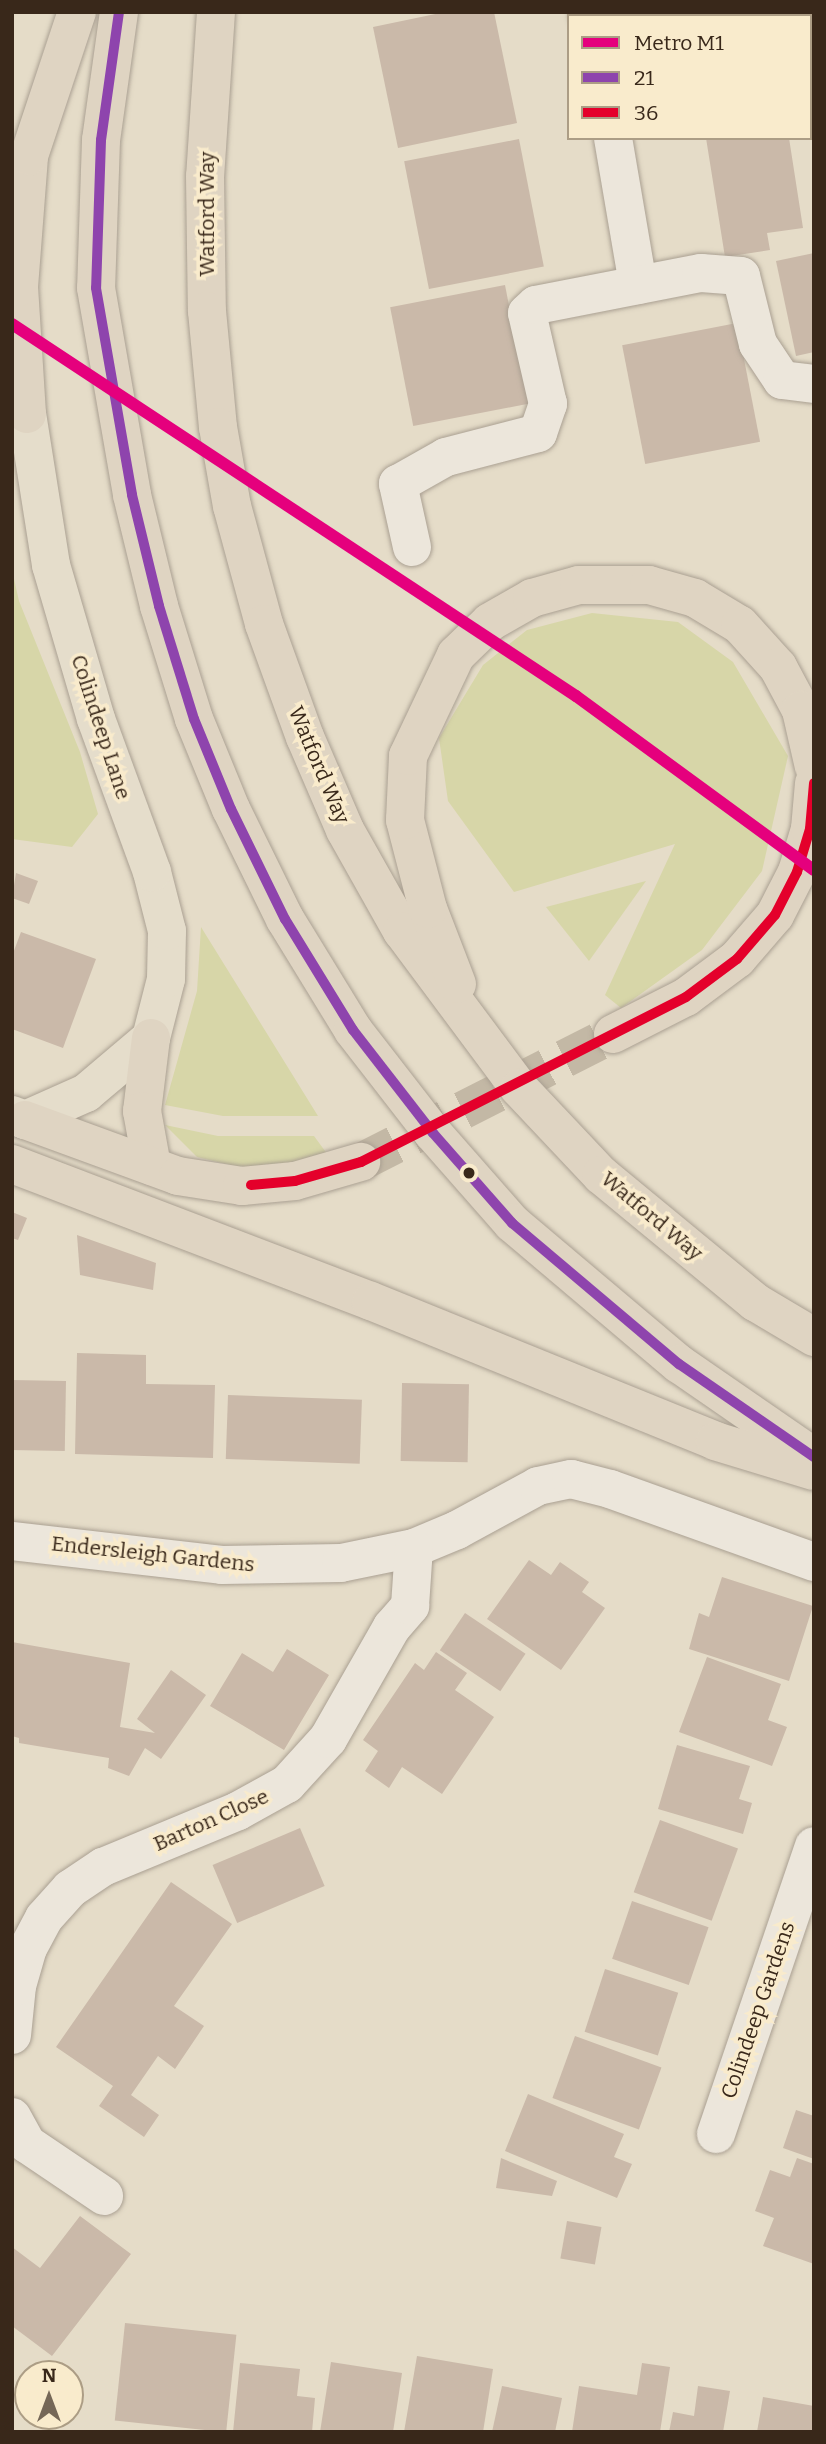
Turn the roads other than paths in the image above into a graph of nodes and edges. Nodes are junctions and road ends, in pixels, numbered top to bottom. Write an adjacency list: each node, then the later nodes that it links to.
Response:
1 (77, 12): 7 (highway)
2 (119, 12): 19 (highway)
3 (216, 12): 12 (highway, Watford Way)
4 (612, 140): 5 (street)
5 (638, 285): 6 (street); 8 (street)
6 (814, 384)
7 (20, 415): 13 (main road, Colindeep Lane)
8 (412, 547)
9 (814, 767): 12 (highway)
10 (814, 783): 11 (highway)
11 (613, 1034)
12 (477, 1037): 18 (highway, Watford Way)
13 (151, 1038): 14 (main road); 17 (highway)
14 (19, 1118): 17 (highway)
15 (361, 1162): 17 (highway)
16 (12, 1164): 20 (highway)
17 (152, 1166)
18 (814, 1338)
19 (814, 1457)
20 (814, 1471)
21 (12, 1541): 22 (street, Endersleigh Gardens)
22 (414, 1548): 23 (street, Endersleigh Gardens); 25 (street, Barton Close)
23 (814, 1562)
24 (814, 1846): 27 (street, Colindeep Gardens)
25 (12, 2035)
26 (12, 2117): 28 (street)
27 (716, 2134)
28 (104, 2196)

